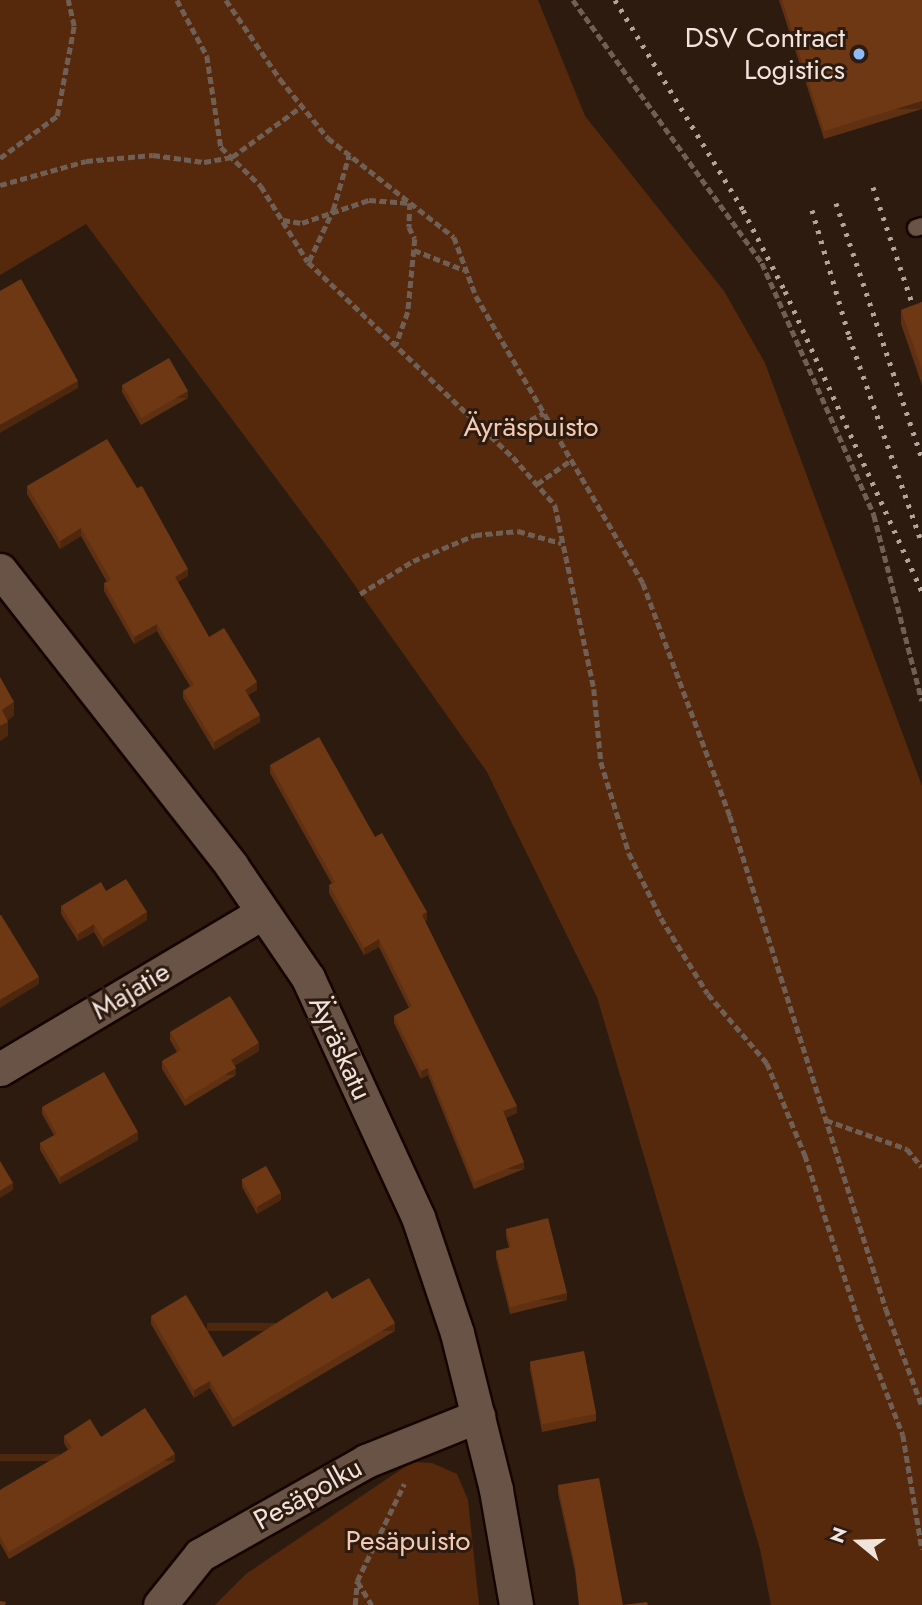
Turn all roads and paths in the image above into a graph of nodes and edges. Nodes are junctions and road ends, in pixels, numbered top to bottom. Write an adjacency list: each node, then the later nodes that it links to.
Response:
1 (68, 0): 8 (path)
2 (177, 0): 7 (path)
3 (226, 0): 5 (path)
4 (573, 0): 24 (path)
5 (302, 106): 6 (path); 7 (path)
6 (349, 155): 10 (path); 11 (path)
7 (232, 157): 9 (path); 12 (path)
8 (0, 158)
9 (0, 185)
10 (411, 203): 11 (path); 13 (path); 15 (path)
11 (332, 210): 12 (path); 14 (path)
12 (282, 220): 14 (path)
13 (414, 250): 15 (path); 16 (path)
14 (309, 262): 16 (path)
15 (465, 271): 17 (path)
16 (396, 345): 18 (path)
17 (544, 413): 18 (path); 19 (path)
18 (493, 439): 20 (path)
19 (571, 460): 20 (path); 27 (path)
20 (537, 484): 21 (path)
21 (561, 543): 23 (path); 32 (path)
22 (0, 570): 25 (street, Äyräskatu)
23 (360, 594)
24 (922, 701)
25 (262, 913): 26 (street, Majatie); 30 (street, Äyräskatu)
26 (0, 1069)
27 (825, 1120): 28 (path); 29 (path)
28 (922, 1167)
29 (922, 1406)
30 (478, 1416): 31 (street, Pesäpolku); 37 (street, Äyräskatu)
31 (427, 1434): 33 (path); 34 (street, Pesäpolku)
32 (922, 1549)
33 (357, 1581): 35 (path); 36 (path)
34 (160, 1605)
35 (355, 1605)
36 (372, 1605)
37 (516, 1605)

